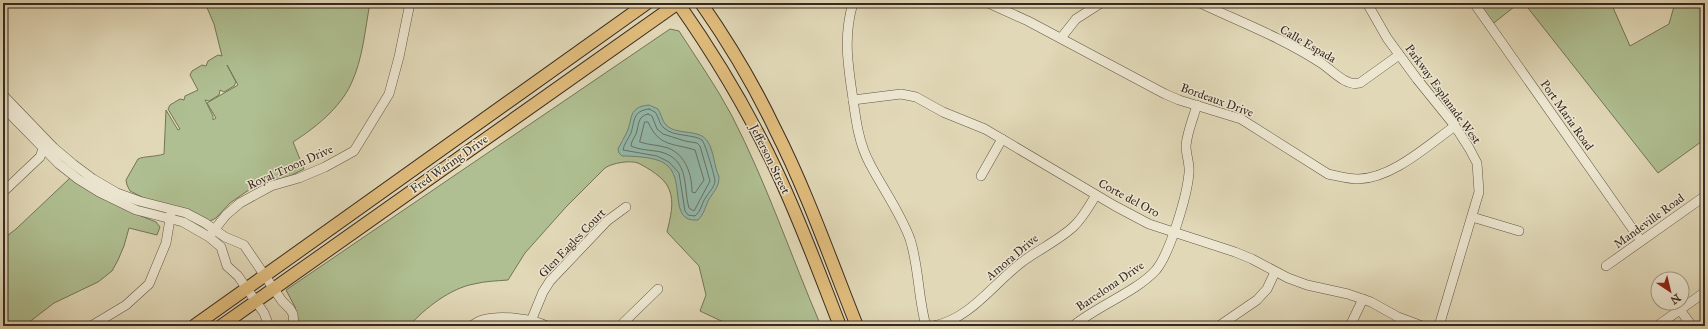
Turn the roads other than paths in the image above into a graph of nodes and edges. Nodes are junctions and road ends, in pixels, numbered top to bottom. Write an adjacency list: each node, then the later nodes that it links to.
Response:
1 (410, 3): 30 (street, Royal Troon Drive)
2 (647, 3): 34 (main road, Fred Waring Drive)
3 (678, 3): 36 (main road, Fred Waring Drive); 53 (main road, Jefferson Street)
4 (701, 3): 54 (main road, Jefferson Street)
5 (853, 3): 15 (street)
6 (988, 3): 12 (street, Bordeaux Drive)
7 (1101, 3): 12 (street)
8 (1200, 3): 11 (street, Calle Espada)
9 (1367, 3): 13 (street, Parkway Esplanade West)
10 (1474, 3): 31 (street, Port Maria Road)
11 (1210, 5): 13 (street, Calle Espada)
12 (1061, 38): 16 (street, Bordeaux Drive)
13 (1399, 55): 18 (street, Parkway Esplanade West)
14 (3, 95): 20 (street)
15 (853, 100): 19 (street, Corte del Oro); 55 (street)
16 (1197, 105): 18 (street, Bordeaux Drive); 29 (street, Barcelona Drive)
17 (3, 107): 20 (street)
18 (1454, 126): 27 (street, Parkway Esplanade West)
19 (1002, 139): 21 (street); 23 (street, Corte del Oro)
20 (47, 150): 22 (street); 26 (street)
21 (980, 176)
22 (3, 192)
23 (1096, 194): 29 (street, Corte del Oro); 56 (street, Amora Drive)
24 (1705, 196): 31 (street, Mandeville Road)
25 (626, 207): 44 (street, Glen Eagles Court)
26 (171, 214): 30 (street); 45 (street)
27 (1472, 217): 28 (street); 61 (street, Parkway Esplanade West)
28 (1519, 231)
29 (1174, 232): 33 (street, Corte del Oro); 57 (street, Barcelona Drive)
30 (212, 233): 34 (street); 35 (street)
31 (1641, 241): 32 (street, Mandeville Road)
32 (1606, 266)
33 (1275, 272): 39 (street, Corte del Oro); 58 (street)
34 (265, 276): 35 (main road, Fred Waring Drive); 36 (street)
35 (247, 288): 40 (street); 46 (main road, Fred Waring Drive)
36 (274, 289): 40 (main road, Fred Waring Drive); 49 (street)
37 (658, 289): 52 (street)
38 (1705, 292): 41 (street)
39 (1363, 299): 59 (street); 60 (street, Corte del Oro)
40 (256, 302): 47 (main road, Fred Waring Drive); 48 (street)
41 (1690, 303)
42 (1679, 311): 62 (street)
43 (1681, 311): 63 (street)
44 (531, 321): 50 (street); 51 (street)
45 (91, 326)
46 (194, 326)
47 (221, 326)
48 (269, 326)
49 (294, 326)
50 (471, 326)
51 (547, 326)
52 (620, 326)
53 (840, 326)
54 (857, 326)
55 (926, 326)
56 (934, 326)
57 (1073, 326)
58 (1219, 326)
59 (1350, 326)
60 (1422, 326)
61 (1439, 326)
62 (1658, 326)
63 (1692, 326)

